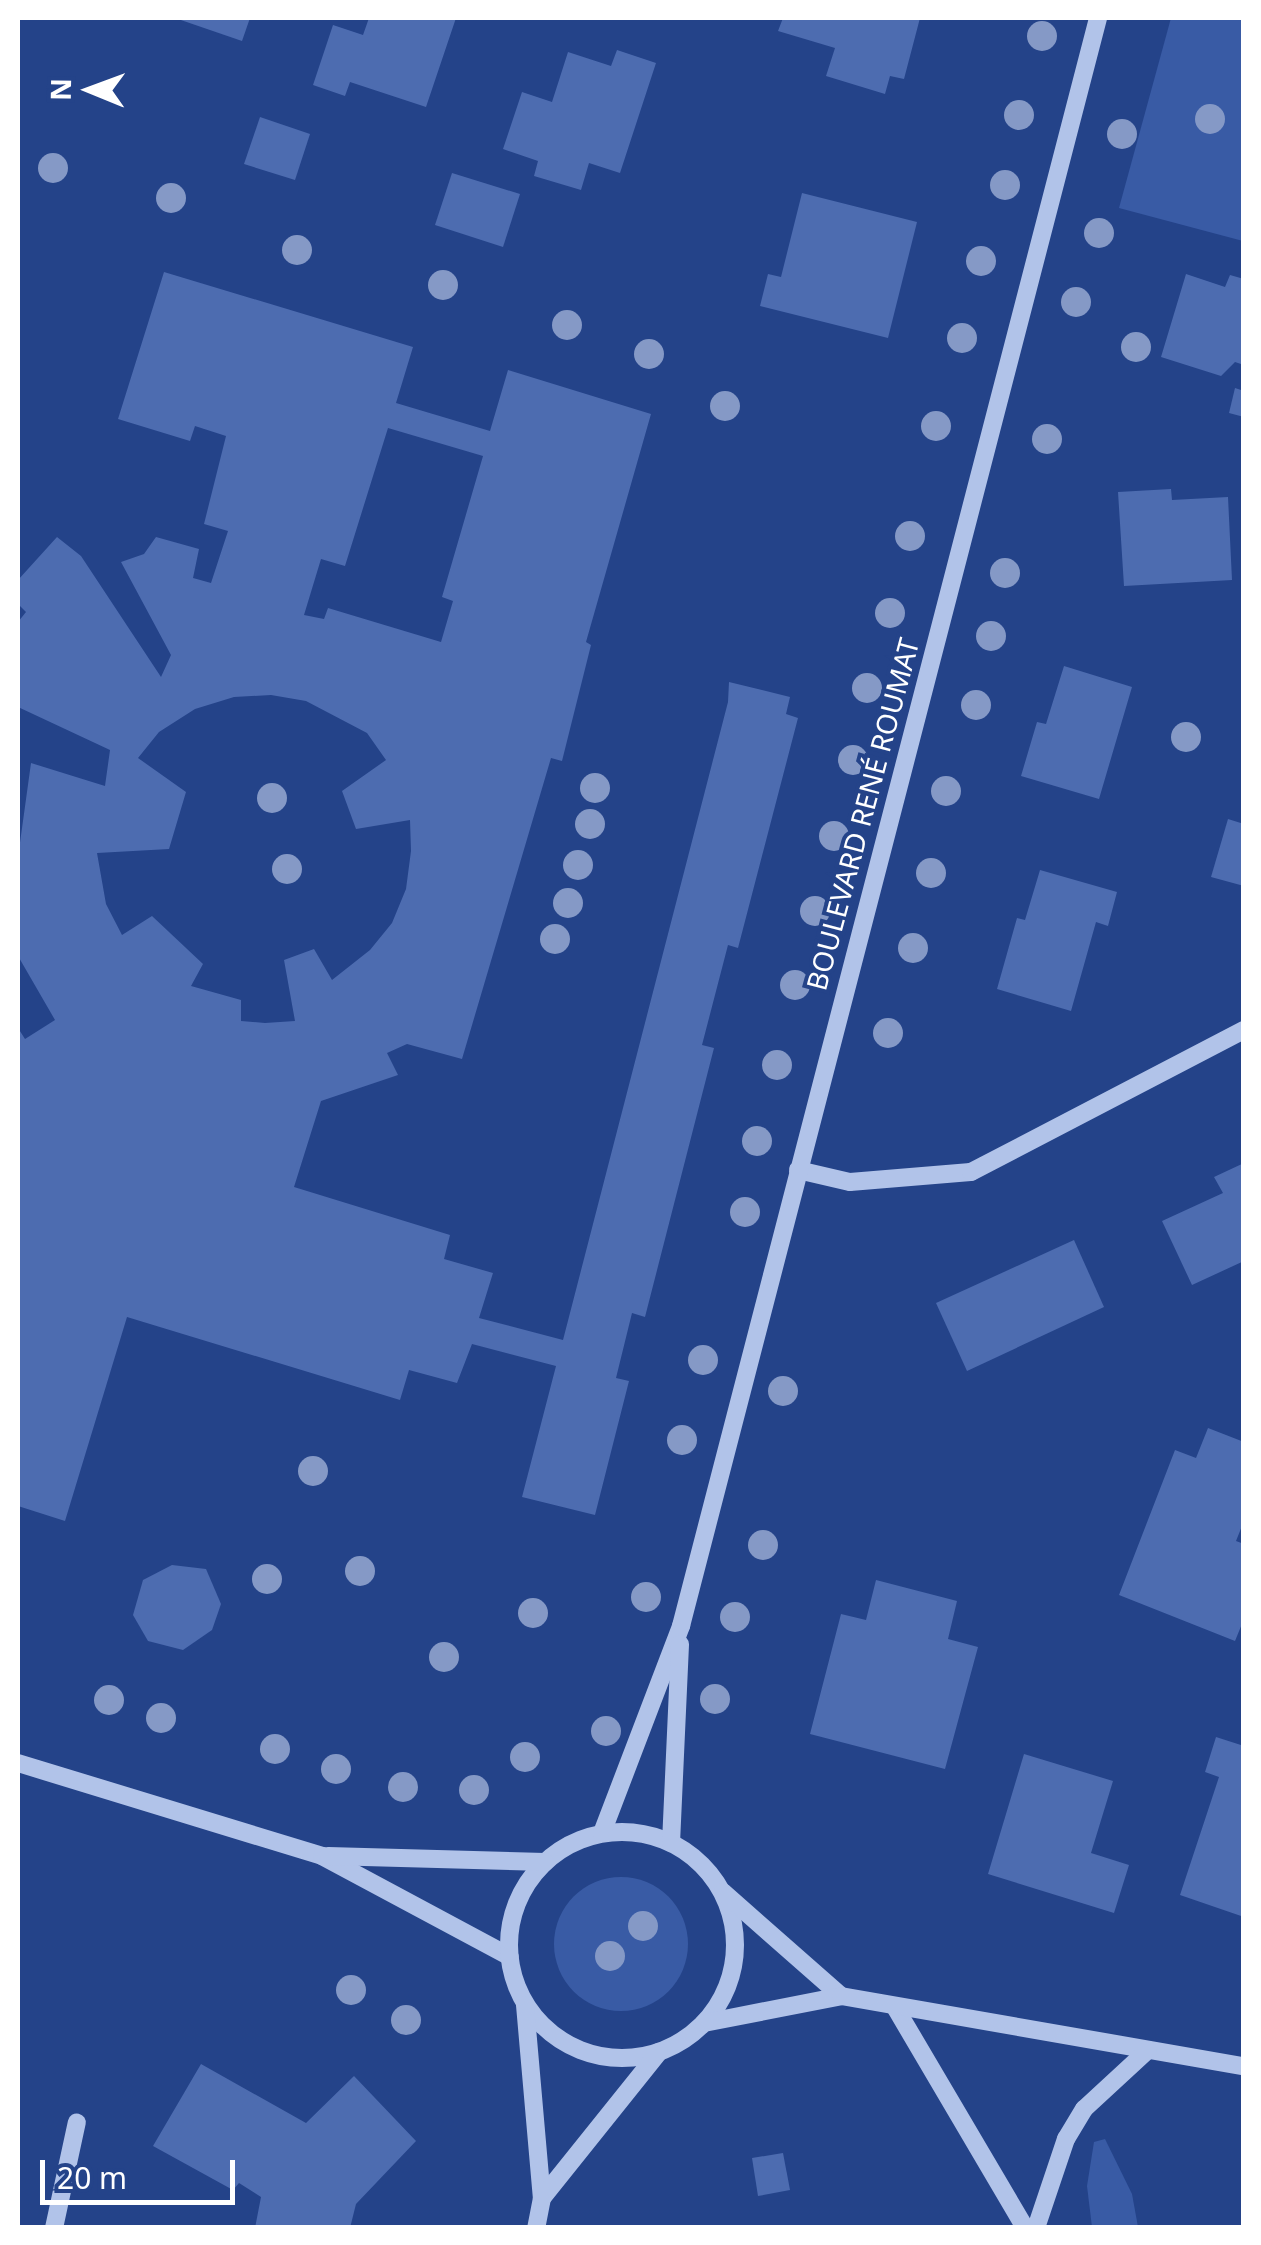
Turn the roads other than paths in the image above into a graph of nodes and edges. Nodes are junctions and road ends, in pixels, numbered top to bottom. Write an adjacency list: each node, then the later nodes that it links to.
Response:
1 (1098, 18): 3 (street, BOULEVARD RENÉ ROUMAT)
2 (1244, 1030): 3 (street)
3 (798, 1170): 4 (street, BOULEVARD RENÉ ROUMAT)
4 (681, 1626): 6 (street, BOULEVARD RENÉ ROUMAT); 7 (street, BOULEVARD RENÉ ROUMAT)
5 (18, 1762): 8 (street)
6 (602, 1833): 7 (street); 9 (street)
7 (672, 1843): 10 (street)
8 (322, 1856): 9 (street); 11 (street)
9 (545, 1862): 11 (street)
10 (722, 1891): 12 (street); 15 (street)
11 (510, 1957): 13 (street)
12 (841, 1996): 14 (street); 15 (street)
13 (526, 2004): 17 (street); 20 (street)
14 (895, 2007): 16 (street); 23 (street)
15 (704, 2024): 17 (street)
16 (1148, 2050): 18 (street); 24 (street)
17 (659, 2052): 20 (street)
18 (1244, 2066)
19 (77, 2122): 21 (street)
20 (542, 2198): 22 (street)
21 (54, 2228)
22 (536, 2228)
23 (1025, 2228)
24 (1036, 2228)

